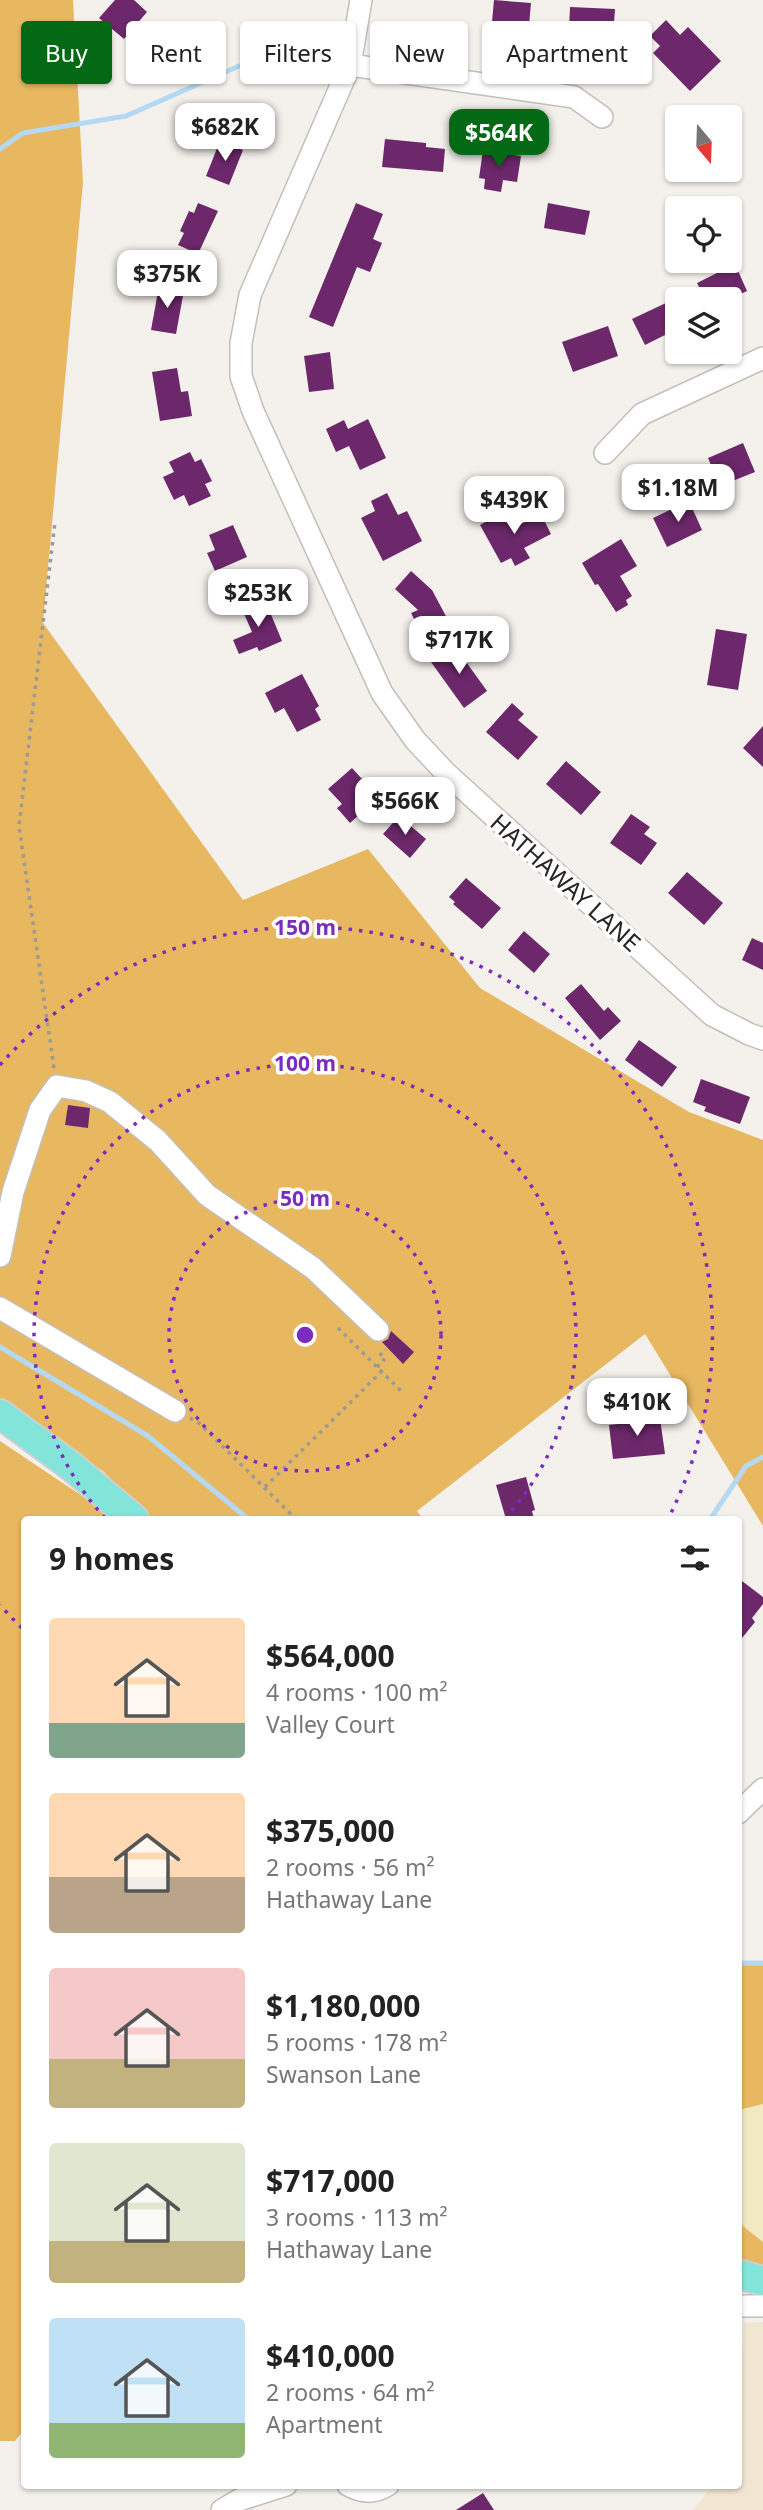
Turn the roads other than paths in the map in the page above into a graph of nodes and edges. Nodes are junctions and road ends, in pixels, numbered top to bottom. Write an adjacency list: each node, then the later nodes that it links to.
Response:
1 (361, 0): 2 (street, HATHAWAY LANE)
2 (356, 30)
3 (356, 66): 5 (street)
4 (342, 84): 8 (street, HATHAWAY LANE)
5 (602, 117)
6 (763, 358): 7 (street)
7 (605, 453)
8 (763, 1039)
9 (0, 1256): 11 (street)
10 (1, 1312): 12 (street)
11 (384, 1338)
12 (175, 1410)
13 (0, 1414): 14 (main road)
14 (130, 1516)
15 (763, 1789): 16 (street)
16 (742, 1809)
17 (742, 2274): 18 (main road)
18 (763, 2281)
19 (742, 2306): 20 (street)
20 (763, 2306)
21 (273, 2489): 24 (street)
22 (355, 2489): 23 (street)
23 (381, 2489)
24 (222, 2510)

